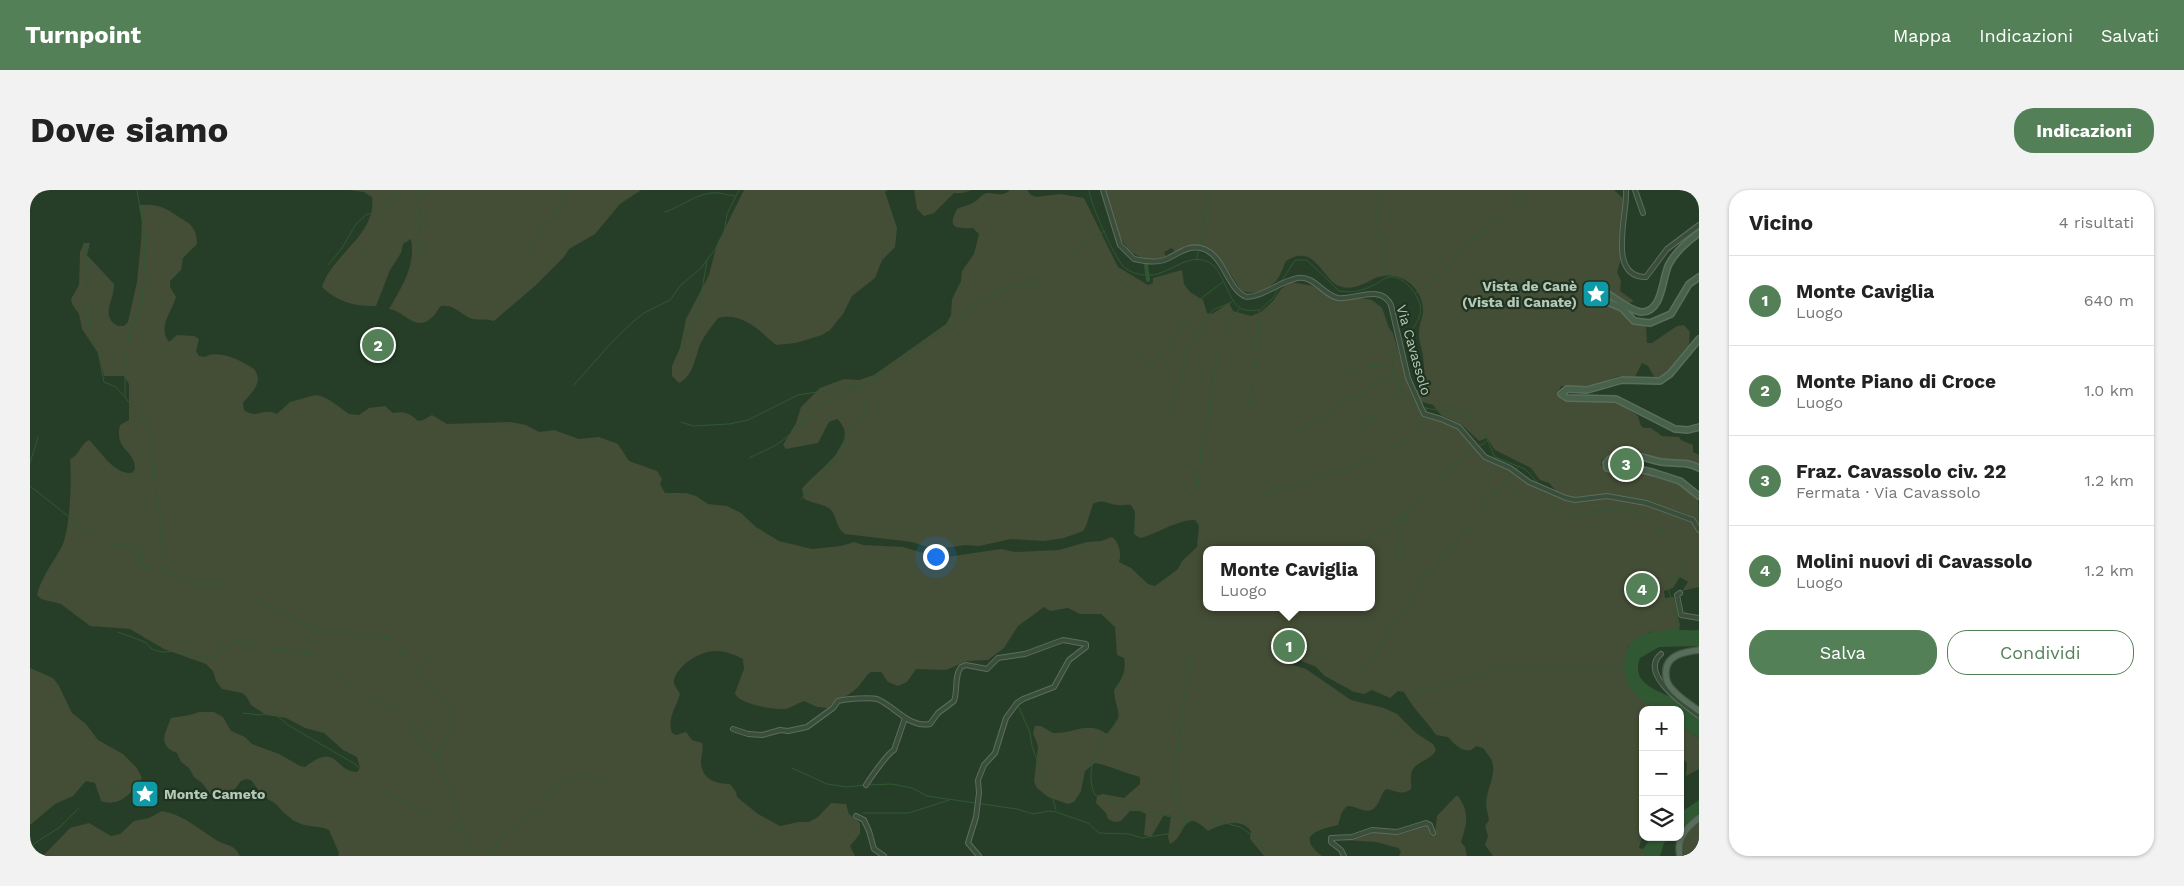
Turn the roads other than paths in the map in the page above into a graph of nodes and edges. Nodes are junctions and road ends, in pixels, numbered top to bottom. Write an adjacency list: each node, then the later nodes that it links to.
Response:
1 (1103, 190): 12 (street, Via Cavassolo)
2 (1626, 190): 5 (street)
3 (1635, 190): 4 (street)
4 (1643, 214)
5 (1699, 225)
6 (1699, 233): 7 (main road)
7 (1699, 277)
8 (1699, 338): 9 (main road)
9 (1699, 427)
10 (1699, 468): 11 (main road)
11 (1699, 496)
12 (1699, 530)
13 (1680, 594): 14 (street)
14 (1699, 618)
15 (1699, 650): 17 (main road)
16 (1661, 654): 18 (street)
17 (1699, 712)
18 (1699, 716)
19 (905, 718): 20 (street); 21 (street); 26 (street)
20 (733, 729)
21 (866, 785)
22 (856, 816): 25 (street)
23 (1699, 818): 28 (main road)
24 (1433, 833): 27 (street)
25 (884, 856)
26 (980, 856)
27 (1344, 856)
28 (1680, 856)

